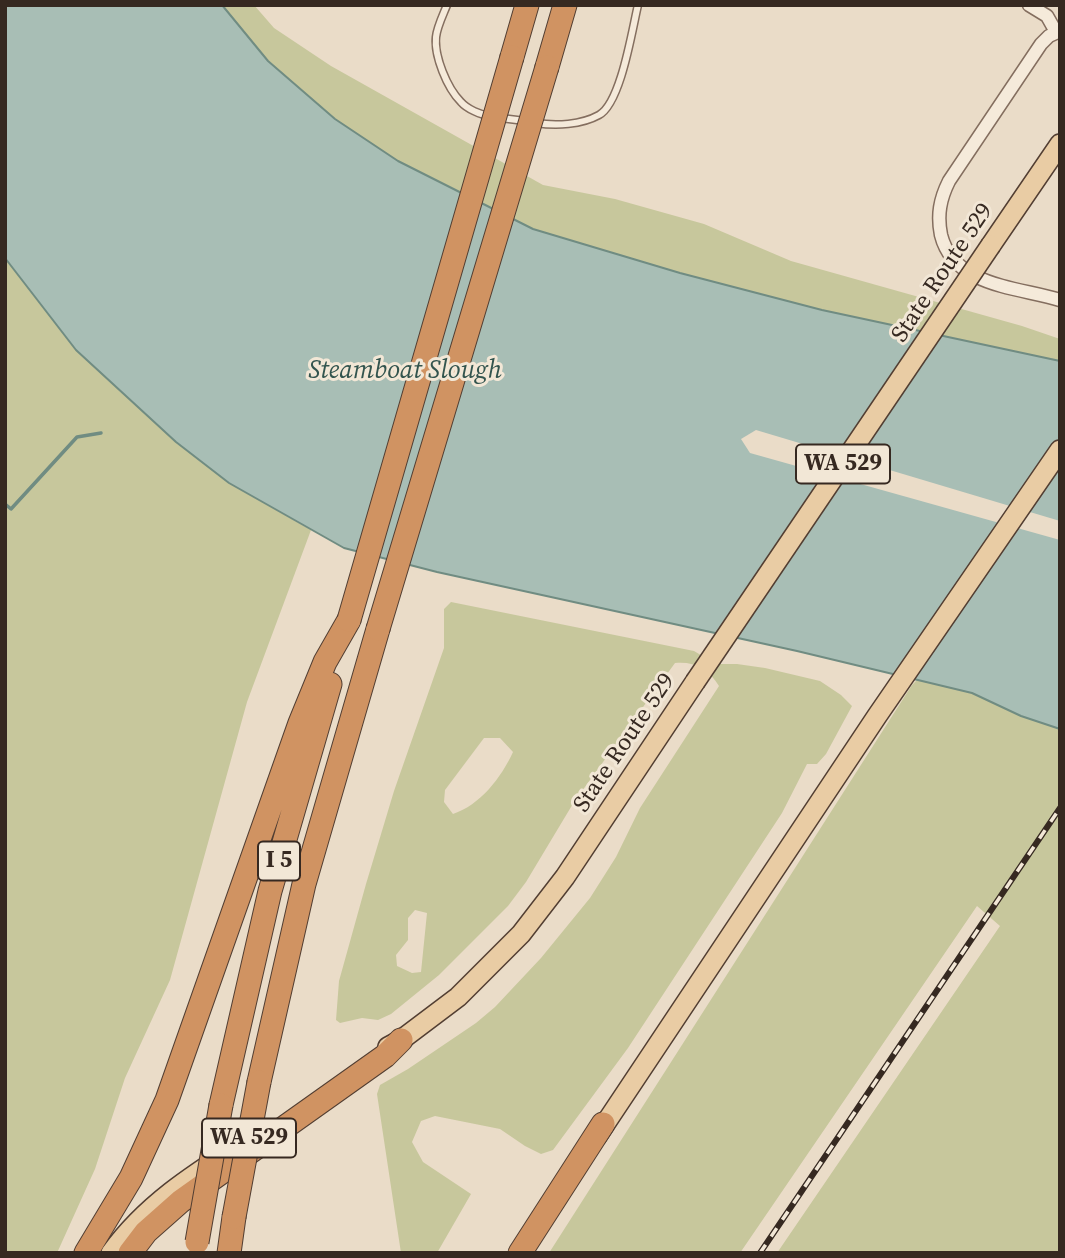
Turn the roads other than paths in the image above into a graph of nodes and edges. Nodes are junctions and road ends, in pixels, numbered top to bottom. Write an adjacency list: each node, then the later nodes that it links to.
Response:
1 (446, 5): 4 (lane)
2 (527, 5): 10 (highway, I 5, bridge)
3 (565, 5): 13 (highway, I 5, bridge)
4 (638, 5)
5 (1029, 5): 6 (street)
6 (1058, 32): 8 (street)
7 (1060, 144): 11 (main road, State Route 529 / WA 529, bridge)
8 (1060, 300)
9 (1060, 450): 12 (main road)
10 (349, 621): 14 (highway, I 5, bridge); 15 (highway)
11 (401, 1040): 16 (main road, State Route 529 / WA 529); 17 (highway)
12 (603, 1124): 20 (highway); 21 (main road)
13 (234, 1217): 18 (highway, I 5); 19 (highway)
14 (197, 1247)
15 (86, 1253)
16 (111, 1253)
17 (130, 1253)
18 (229, 1253)
19 (236, 1253)
20 (520, 1253)
21 (531, 1253)

